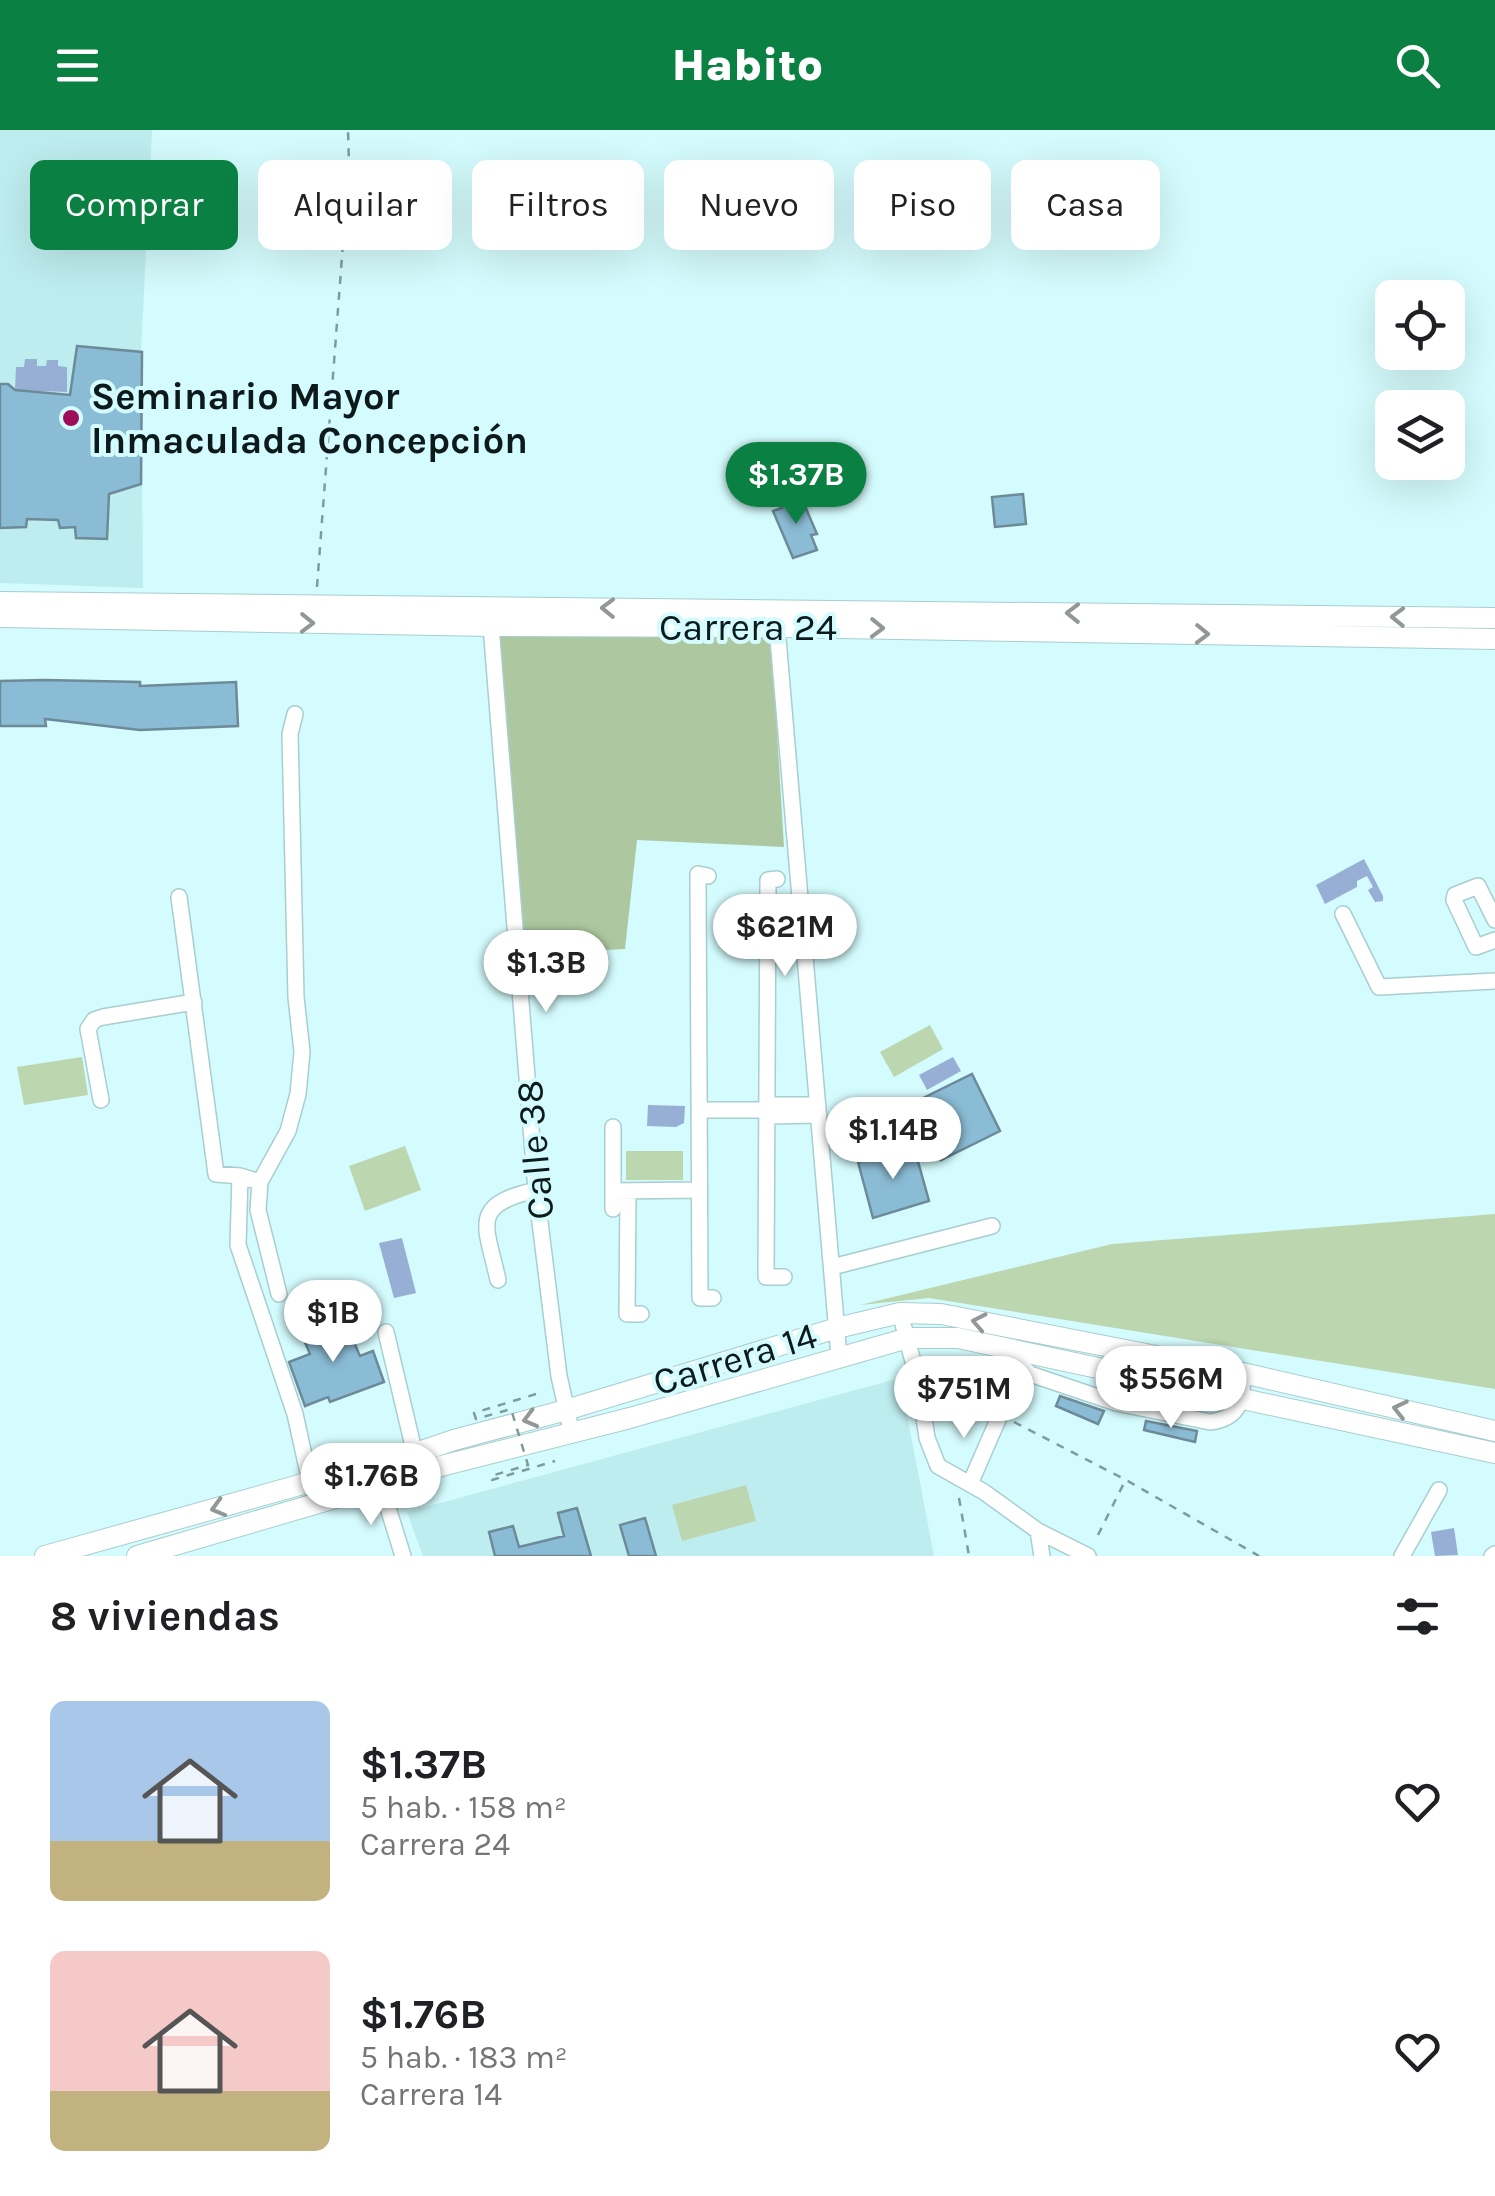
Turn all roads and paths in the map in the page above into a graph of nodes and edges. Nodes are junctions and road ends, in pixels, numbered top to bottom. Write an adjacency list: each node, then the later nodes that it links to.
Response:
1 (348, 130): 4 (path)
2 (0, 602): 3 (main road, Carrera 24)
3 (130, 603): 4 (main road, Carrera 24); 5 (main road, Carrera 24); 8 (main road, Carrera 24, one-way to 8)
4 (315, 605): 6 (main road, Carrera 24, one-way to 4)
5 (0, 618)
6 (776, 618): 7 (main road, Carrera 24, one-way to 6); 8 (main road, Carrera 24); 9 (main road, Carrera 24, one-way to 9); 22 (street)
7 (1495, 618)
8 (491, 626): 26 (street, Calle 38)
9 (1495, 639)
10 (296, 714): 25 (street)
11 (708, 876): 20 (street)
12 (778, 879): 21 (street)
13 (179, 897): 18 (street)
14 (1343, 914): 17 (street)
15 (1495, 920): 16 (street)
16 (1495, 940)
17 (1495, 981)
18 (194, 1002): 19 (street); 24 (street)
19 (102, 1100)
20 (699, 1110): 21 (street); 27 (street)
21 (767, 1110): 22 (street); 32 (street)
22 (819, 1110): 31 (street)
23 (612, 1127): 28 (street)
24 (240, 1176): 25 (street); 59 (street)
25 (260, 1182): 34 (street)
26 (536, 1190): 33 (street); 49 (street, Calle 38)
27 (699, 1190): 28 (street); 35 (street)
28 (620, 1191): 29 (street); 37 (street)
29 (613, 1209)
30 (992, 1226): 31 (street)
31 (832, 1266): 38 (street)
32 (784, 1277)
33 (498, 1280)
34 (279, 1294)
35 (712, 1298)
36 (900, 1312): 38 (main road, Carrera 14); 40 (street); 44 (main road, Carrera 14, one-way to 36)
37 (642, 1314)
38 (837, 1328): 42 (street); 45 (main road, Carrera 14)
39 (386, 1332): 56 (street)
40 (908, 1338): 41 (main road, Carrera 14); 42 (main road, Carrera 14); 60 (street)
41 (1012, 1349): 43 (main road, Carrera 14); 48 (street)
42 (839, 1357): 51 (main road, Carrera 14)
43 (1124, 1373): 47 (main road, Carrera 14); 48 (street)
44 (1242, 1373): 47 (street); 52 (main road, Carrera 14, one-way to 44)
45 (625, 1392): 49 (main road, Carrera 14); 51 (street)
46 (536, 1394): 55 (path, bridge)
47 (1242, 1398): 48 (street); 54 (main road, Carrera 14)
48 (1116, 1402)
49 (566, 1410): 53 (street, Calle 38); 56 (main road, Carrera 14, one-way to 56)
50 (1000, 1414): 58 (path); 60 (street)
51 (630, 1418): 53 (main road, Carrera 14)
52 (1495, 1431)
53 (572, 1434): 56 (main road, Carrera 14)
54 (1495, 1453)
55 (555, 1461)
56 (417, 1463): 57 (main road, Carrera 14)
57 (379, 1476): 59 (main road, Carrera 14); 67 (main road, Carrera 14); 68 (street)
58 (1126, 1480): 64 (path); 72 (path)
59 (310, 1482): 66 (main road, Carrera 14, one-way to 66)
60 (970, 1484): 63 (street)
61 (1440, 1490): 65 (street)
62 (959, 1498): 69 (path)
63 (1038, 1530): 70 (street); 71 (street)
64 (1098, 1534)
65 (1407, 1554)
66 (44, 1556)
67 (137, 1556)
68 (403, 1556)
69 (969, 1556)
70 (1042, 1556)
71 (1088, 1556)
72 (1259, 1556)

